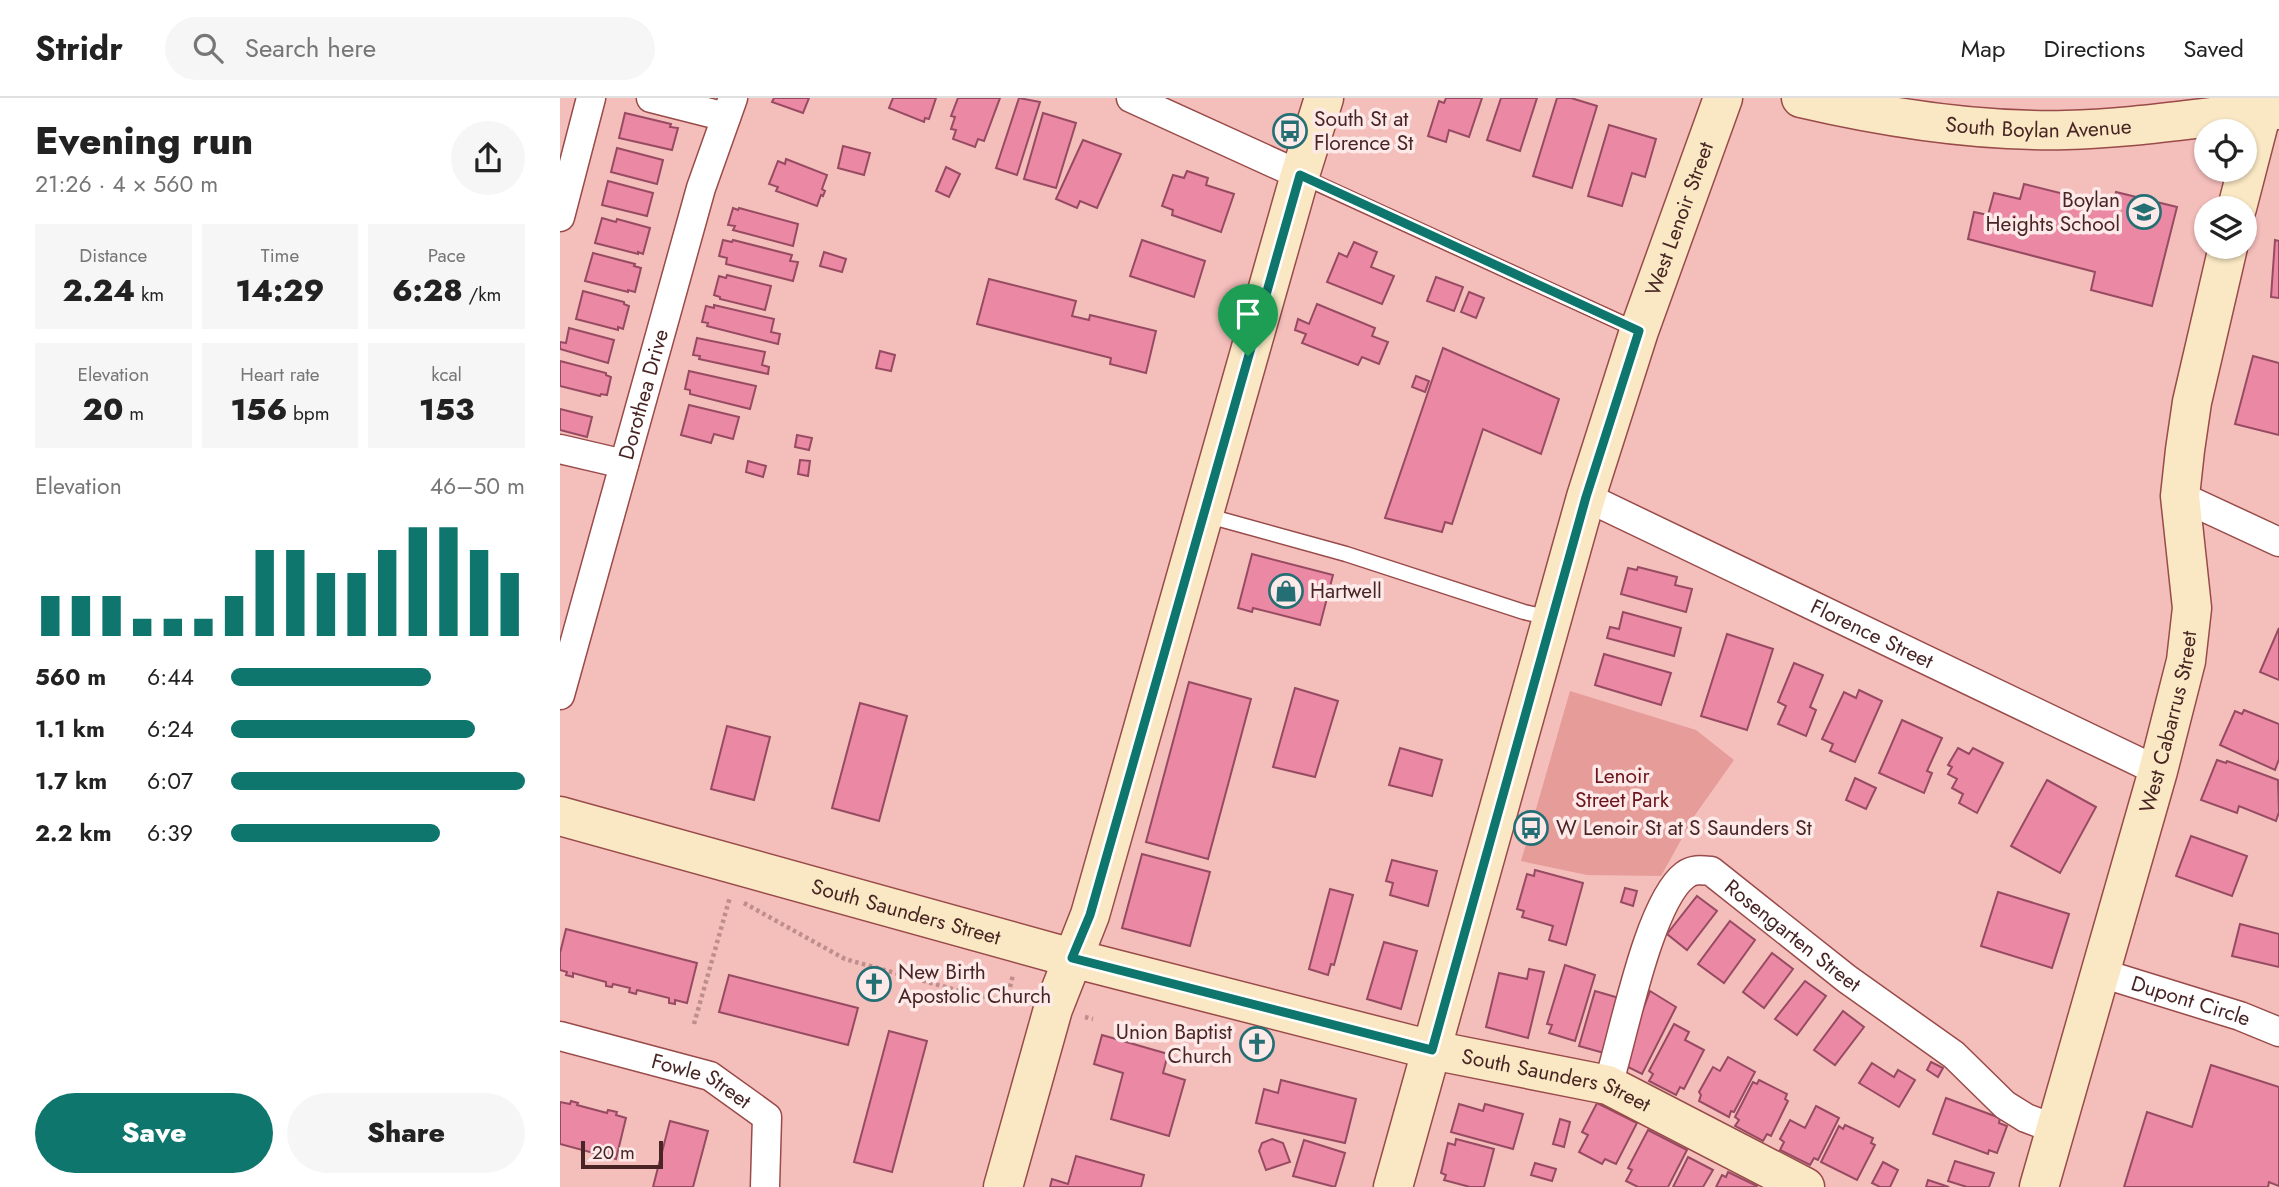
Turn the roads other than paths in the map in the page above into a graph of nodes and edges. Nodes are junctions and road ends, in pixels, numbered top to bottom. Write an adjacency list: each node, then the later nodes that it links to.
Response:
1 (591, 98): 11 (street)
2 (651, 98): 8 (street)
3 (1131, 98): 9 (street)
4 (1324, 98): 9 (street)
5 (1723, 98): 13 (street, West Lenoir Street)
6 (1801, 98): 7 (street, South Boylan Avenue)
7 (2269, 106): 10 (street)
8 (730, 107): 15 (street, Dorothea Drive)
9 (1300, 175): 13 (lane); 18 (street)
10 (2241, 196)
11 (560, 218)
12 (2225, 259): 16 (street, West Cabarrus Street)
13 (1639, 331): 17 (street, West Lenoir Street)
14 (560, 449): 15 (street)
15 (624, 464): 21 (street, Dorothea Drive)
16 (2180, 496): 19 (street); 22 (street, West Cabarrus Street)
17 (1586, 497): 20 (street, West Lenoir Street); 22 (street, Florence Street)
18 (1203, 515): 20 (lane); 24 (street)
19 (2279, 542)
20 (1552, 618): 28 (street, West Lenoir Street)
21 (560, 695)
22 (2158, 771): 25 (street, West Cabarrus Street)
23 (560, 816): 24 (street, South Saunders Street)
24 (1072, 958): 28 (street, South Saunders Street); 32 (street)
25 (2101, 973): 26 (street, Dupont Circle); 30 (street, West Cabarrus Street)
26 (2279, 1032)
27 (560, 1036): 31 (street, Fowle Street)
28 (1432, 1050): 29 (street, South Saunders Street); 33 (street, West Lenoir Street)
29 (1608, 1085): 30 (street, Rosengarten Street); 34 (street, South Saunders Street)
30 (2055, 1129): 35 (street, West Cabarrus Street)
31 (765, 1187)
32 (1003, 1187)
33 (1393, 1187)
34 (1805, 1187)
35 (2039, 1187)

